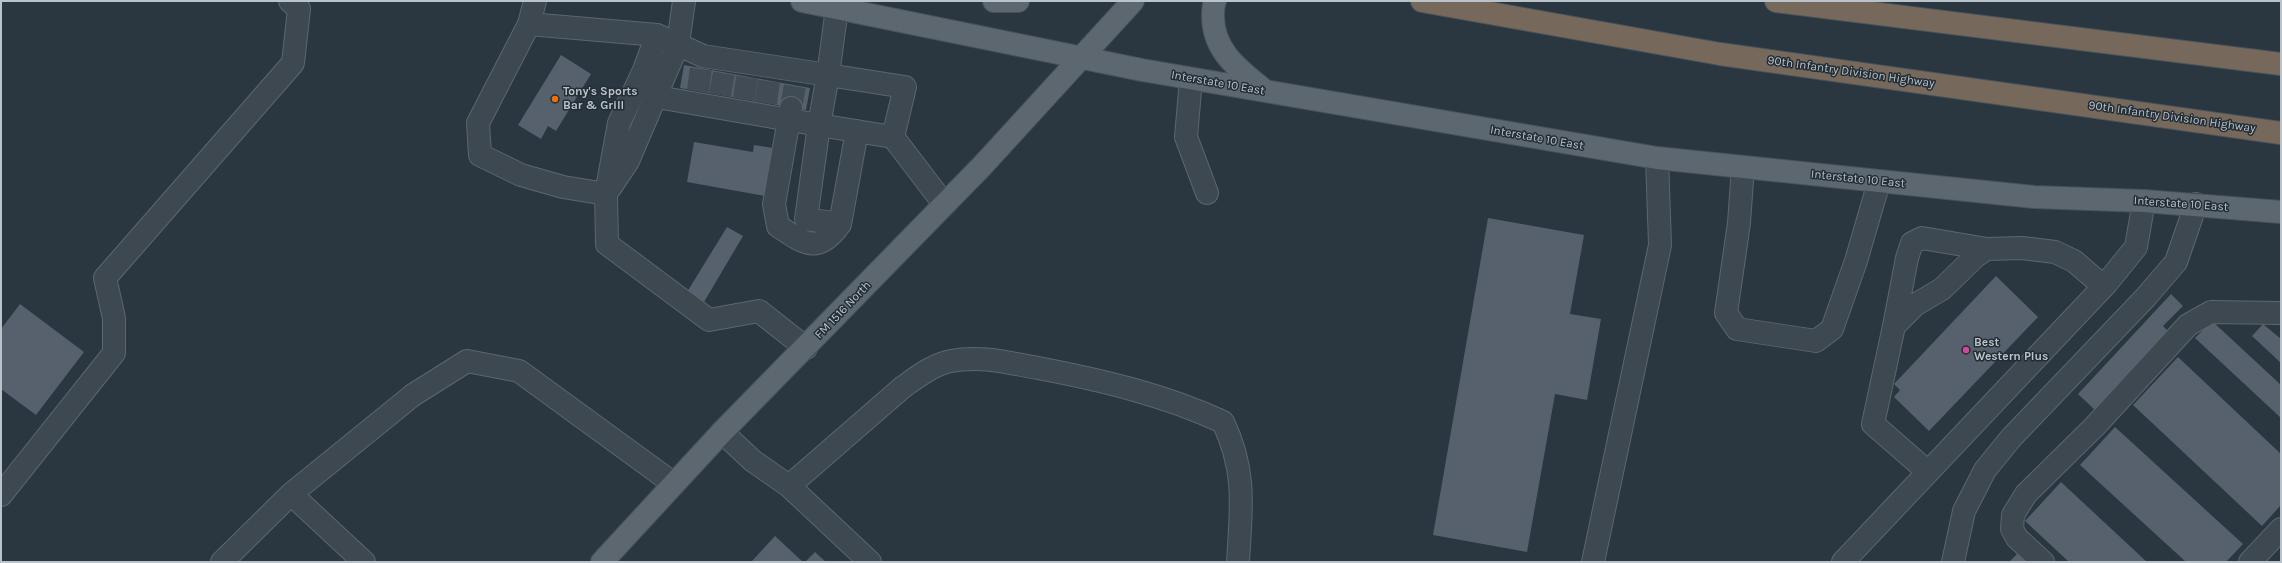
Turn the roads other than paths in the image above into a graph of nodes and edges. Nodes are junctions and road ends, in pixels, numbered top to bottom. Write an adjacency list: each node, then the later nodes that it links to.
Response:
1 (290, 1): 46 (lane)
2 (535, 1): 12 (lane)
3 (684, 1): 14 (lane)
4 (802, 1): 11 (main road, Interstate 10 East)
5 (994, 1): 6 (main road)
6 (1018, 1)
7 (1133, 1): 15 (main road, FM 1516 North)
8 (1215, 1): 19 (main road)
9 (1422, 1): 24 (highway, 90th Infantry Division Highway)
10 (1776, 1): 16 (highway)
11 (837, 8): 15 (main road, Interstate 10 East); 17 (lane)
12 (529, 24): 13 (lane); 30 (lane)
13 (657, 35): 14 (lane); 30 (lane)
14 (678, 44): 17 (lane); 20 (lane)
15 (1083, 57): 18 (main road, Interstate 10 East); 32 (main road, FM 1516 North)
16 (2281, 64)
17 (828, 74): 22 (lane); 25 (lane)
18 (1191, 79): 19 (main road, Interstate 10 East); 29 (lane)
19 (1267, 92): 26 (main road, Interstate 10 East)
20 (657, 97): 21 (lane); 30 (lane)
21 (790, 114): 22 (lane); 35 (lane)
22 (820, 125): 23 (lane); 35 (lane)
23 (857, 131): 25 (lane); 35 (lane)
24 (2281, 132)
25 (893, 137): 32 (lane)
26 (1657, 158): 27 (main road, Interstate 10 East); 53 (lane)
27 (1743, 167): 28 (main road, Interstate 10 East); 28 (lane)
28 (1879, 182): 31 (main road, Interstate 10 East)
29 (1207, 193)
30 (606, 194): 40 (lane)
31 (2144, 201): 33 (main road, Interstate 10 East); 37 (lane)
32 (944, 204): 40 (main road, FM 1516 North)
33 (2196, 204): 34 (main road, Interstate 10 East); 55 (lane)
34 (2281, 212)
35 (840, 224)
36 (1987, 249): 37 (lane); 39 (lane); 39 (lane)
37 (2103, 286): 42 (lane)
38 (2281, 313): 56 (lane)
39 (1894, 326): 42 (lane)
40 (806, 348): 41 (main road, FM 1516 North)
41 (722, 432): 43 (main road, FM 1516 North); 44 (lane)
42 (1928, 472): 54 (lane)
43 (674, 484): 45 (lane); 50 (main road, FM 1516 North)
44 (789, 486): 51 (lane); 52 (lane)
45 (291, 494): 48 (lane); 49 (lane)
46 (1, 495)
47 (2281, 529): 57 (lane)
48 (222, 562)
49 (364, 562)
50 (602, 562)
51 (870, 562)
52 (1238, 562)
53 (1593, 562)
54 (1843, 562)
55 (1953, 562)
56 (2043, 562)
57 (2250, 562)

